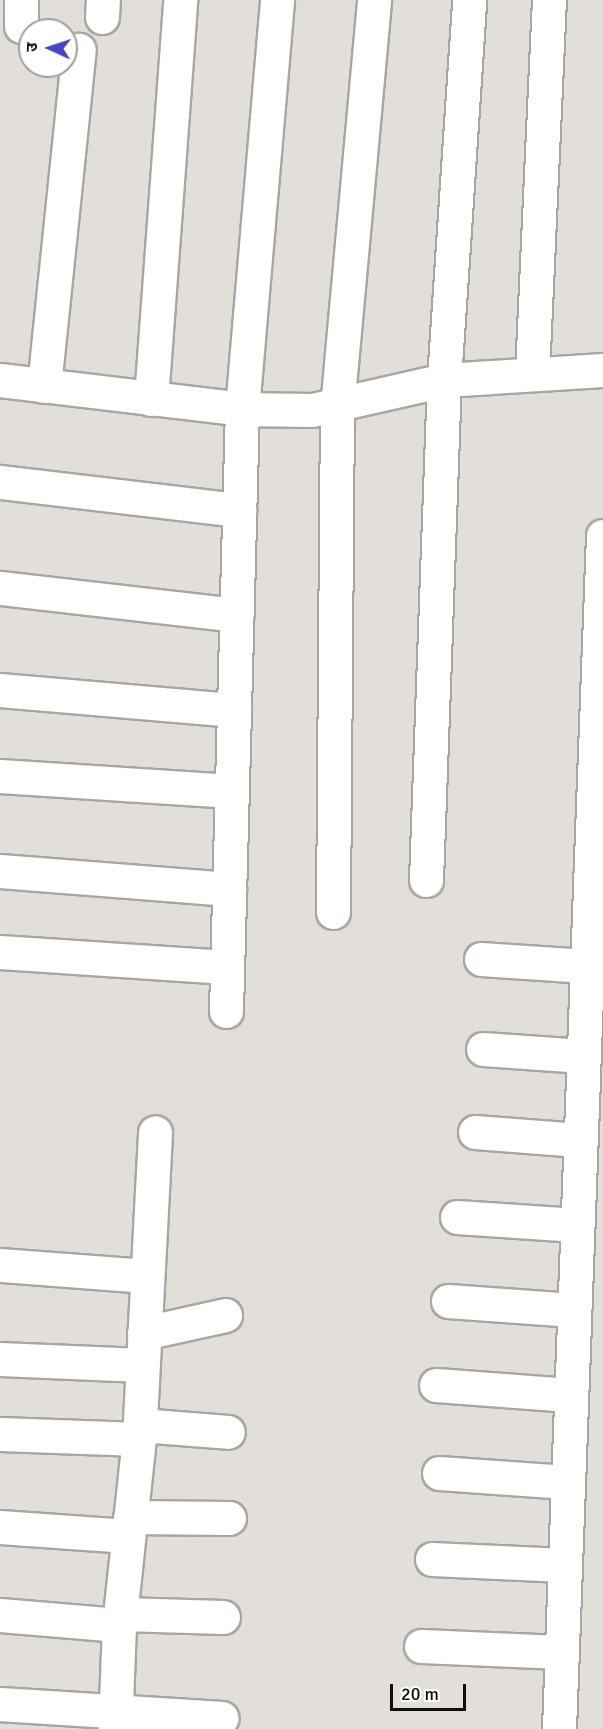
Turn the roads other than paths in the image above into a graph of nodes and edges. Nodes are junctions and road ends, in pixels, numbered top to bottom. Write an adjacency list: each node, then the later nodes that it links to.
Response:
1 (180, 0): 12 (street)
2 (277, 0): 14 (street)
3 (374, 0): 13 (street)
4 (469, 0): 10 (street)
5 (549, 0): 8 (street)
6 (79, 50): 11 (street)
7 (603, 370): 8 (street)
8 (532, 373): 10 (street)
9 (0, 380): 11 (street)
10 (444, 380): 13 (street); 26 (street)
11 (44, 386): 12 (street)
12 (151, 399): 14 (street)
13 (337, 408): 14 (street); 28 (street)
14 (242, 409): 16 (street)
15 (0, 482): 16 (street)
16 (239, 510): 19 (street)
17 (603, 536): 22 (street)
18 (0, 588): 19 (street)
19 (236, 615): 21 (street)
20 (0, 690): 21 (street)
21 (234, 710): 24 (street)
22 (596, 771): 31 (street)
23 (0, 776): 24 (street)
24 (232, 791): 27 (street)
25 (0, 871): 27 (street)
26 (426, 880)
27 (229, 888): 32 (street)
28 (333, 912)
29 (0, 952): 32 (street)
30 (481, 959): 31 (street)
31 (586, 966): 35 (street)
32 (227, 967): 33 (street)
33 (226, 1011)
34 (483, 1049): 35 (street)
35 (583, 1056): 38 (street)
36 (155, 1132): 42 (street)
37 (475, 1132): 38 (street)
38 (579, 1140): 40 (street)
39 (457, 1217): 40 (street)
40 (577, 1226): 44 (street)
41 (0, 1264): 42 (street)
42 (147, 1276): 46 (street)
43 (448, 1301): 44 (street)
44 (573, 1310): 50 (street)
45 (225, 1315): 46 (street)
46 (144, 1333): 48 (street)
47 (0, 1359): 48 (street)
48 (142, 1365): 51 (street)
49 (436, 1385): 50 (street)
50 (570, 1395): 55 (street)
51 (139, 1432): 52 (street); 53 (street); 58 (street)
52 (228, 1432)
53 (0, 1434)
54 (439, 1473): 55 (street)
55 (567, 1482): 60 (street)
56 (229, 1518): 58 (street)
57 (0, 1527): 58 (street)
58 (129, 1527): 63 (street)
59 (432, 1559): 60 (street)
60 (564, 1566): 65 (street)
61 (0, 1615): 63 (street)
62 (223, 1617): 63 (street)
63 (120, 1619): 68 (street)
64 (421, 1646): 65 (street)
65 (561, 1652): 69 (street)
66 (0, 1704): 68 (street)
67 (222, 1718): 68 (street)
68 (116, 1720)
69 (558, 1729)

